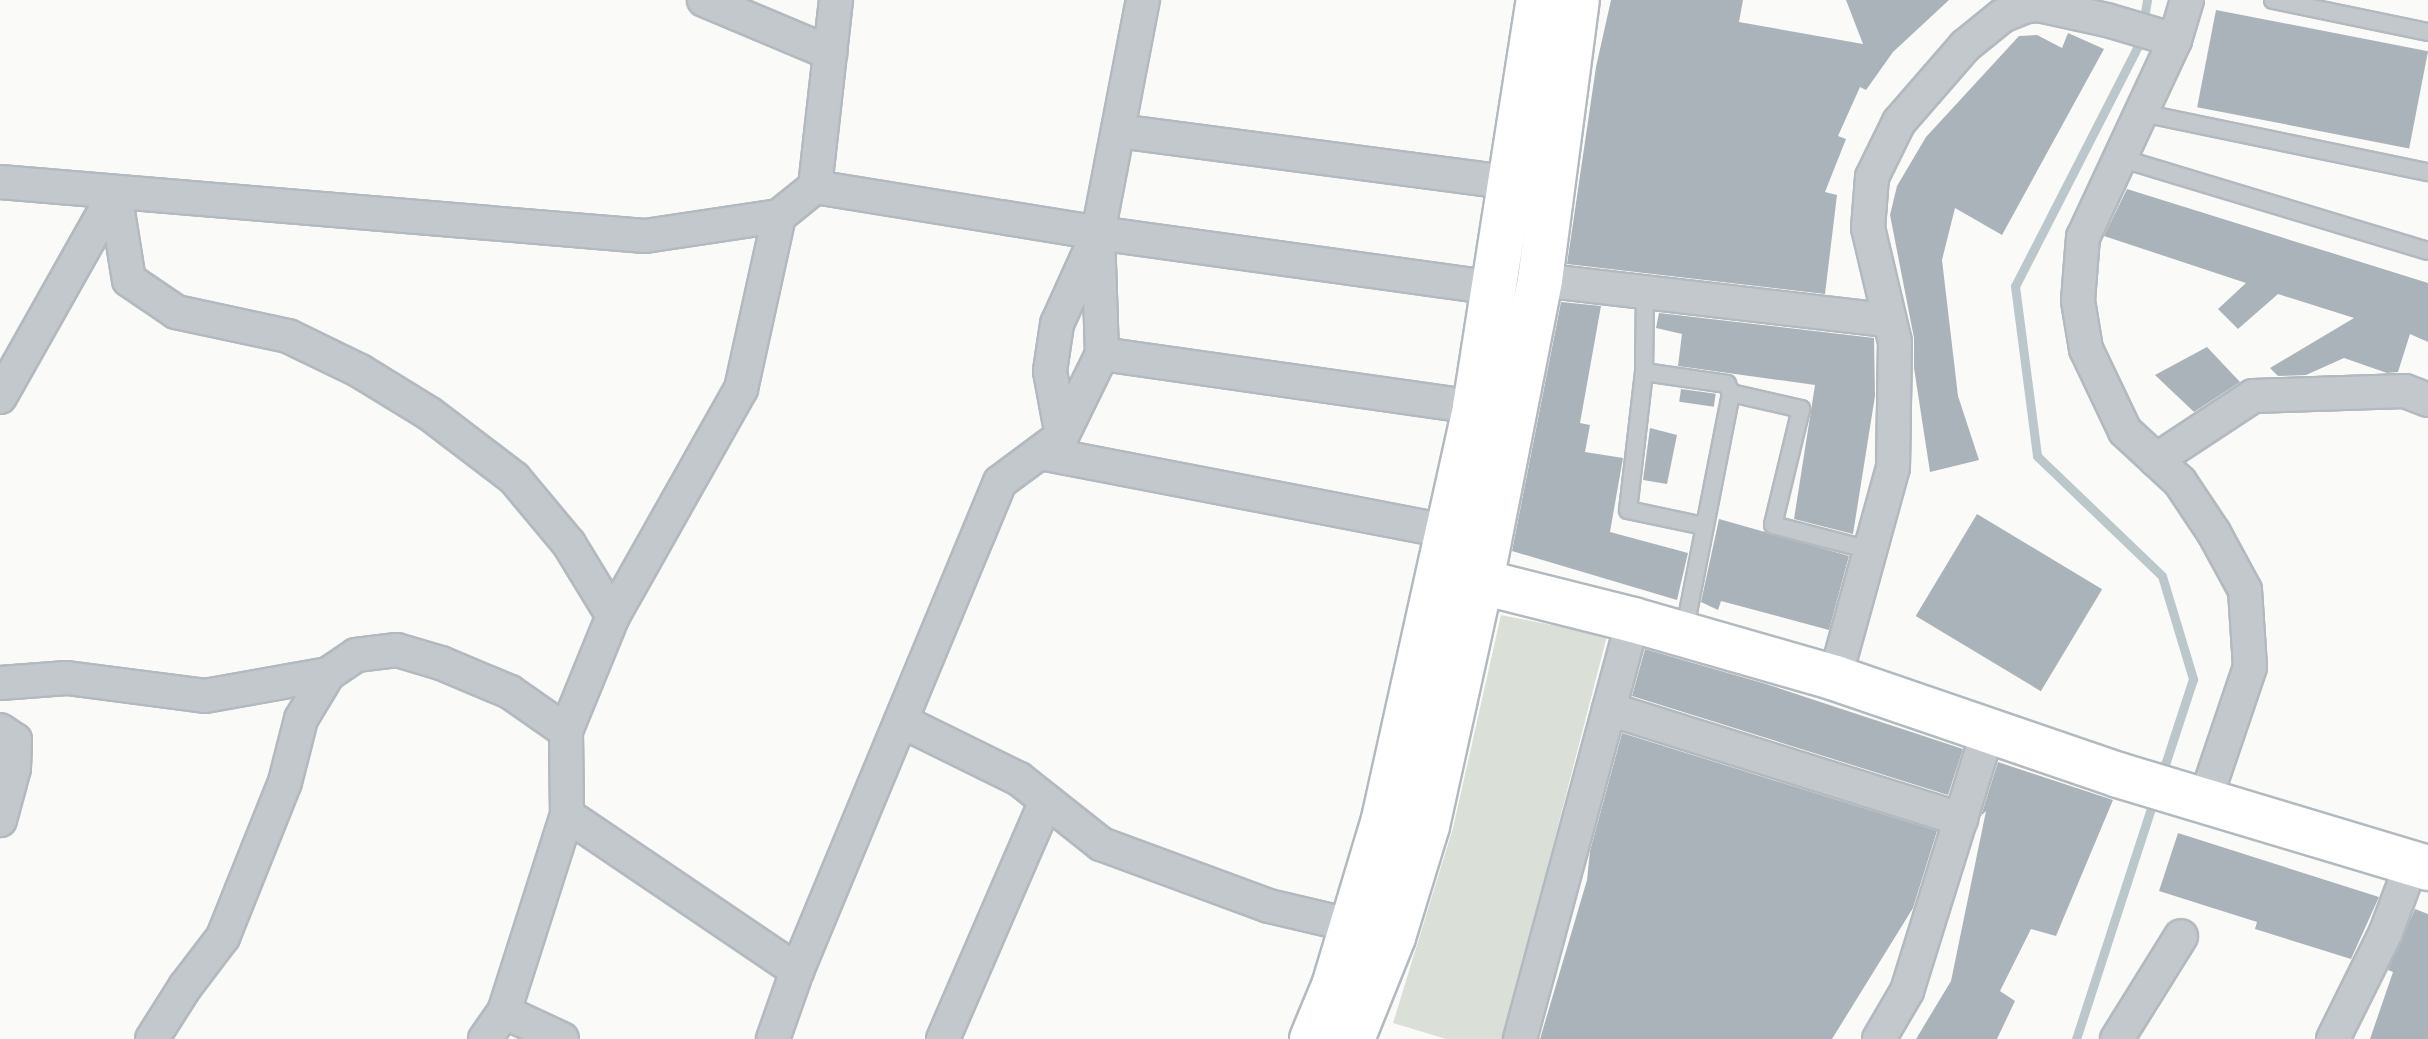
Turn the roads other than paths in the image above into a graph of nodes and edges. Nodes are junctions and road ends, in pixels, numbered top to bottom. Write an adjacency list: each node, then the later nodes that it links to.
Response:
1 (704, 0): 12 (street)
2 (836, 0): 12 (street)
3 (1143, 0): 14 (street)
4 (1539, 0): 18 (main road)
5 (1577, 0): 24 (main road)
6 (2187, 0): 11 (street)
7 (2273, 0): 10 (lane)
8 (2022, 3): 9 (street); 27 (street)
9 (2086, 8): 11 (street)
10 (2428, 32)
11 (2175, 40): 13 (street)
12 (830, 53): 19 (street)
13 (2142, 113): 15 (street); 16 (lane)
14 (1118, 131): 18 (street); 22 (street)
15 (2120, 158): 23 (lane); 35 (street)
16 (2428, 172)
17 (0, 182): 20 (street)
18 (1512, 183): 25 (main road)
19 (815, 187): 21 (street); 22 (street)
20 (115, 193): 21 (street); 31 (street); 40 (street)
21 (779, 216): 40 (street)
22 (1098, 233): 25 (street); 28 (street); 34 (street)
23 (2428, 251)
24 (1540, 280): 26 (street); 39 (main road)
25 (1496, 288): 33 (main road)
26 (1645, 292): 27 (street); 29 (lane)
27 (1888, 320): 37 (street)
28 (1102, 354): 33 (street); 34 (street)
29 (1644, 372): 30 (lane); 36 (lane)
30 (1731, 393): 36 (lane); 37 (lane)
31 (0, 397)
32 (2428, 400): 35 (street)
33 (1475, 407): 38 (main road)
34 (1051, 445): 38 (street); 47 (street)
35 (2156, 460): 51 (street)
36 (1704, 526): 42 (lane)
37 (1870, 550): 44 (street)
38 (1442, 551): 39 (main road); 57 (main road)
39 (1481, 581): 41 (main road); 57 (main road)
40 (613, 616): 49 (street)
41 (1633, 620): 42 (main road); 46 (street)
42 (1683, 634): 44 (main road)
43 (328, 674): 45 (street); 49 (street); 61 (street)
44 (1835, 678): 50 (main road)
45 (0, 683)
46 (1609, 709): 54 (street); 68 (street)
47 (901, 721): 52 (street); 59 (street)
48 (0, 730): 55 (street)
49 (566, 731): 53 (street)
50 (1988, 731): 51 (main road); 54 (street)
51 (2198, 798): 56 (main road)
52 (1046, 801): 57 (street); 65 (street)
53 (567, 815): 59 (street); 60 (street)
54 (1961, 819): 69 (street)
55 (0, 820)
56 (2420, 865): 71 (street)
57 (1373, 931): 66 (main road); 67 (main road)
58 (2181, 936): 70 (street)
59 (797, 971): 64 (street)
60 (504, 1012): 62 (street); 63 (street)
61 (152, 1039)
62 (485, 1039)
63 (562, 1039)
64 (773, 1039)
65 (943, 1039)
66 (1312, 1039)
67 (1352, 1039)
68 (1520, 1039)
69 (1879, 1039)
70 (2117, 1039)
71 (2333, 1039)

